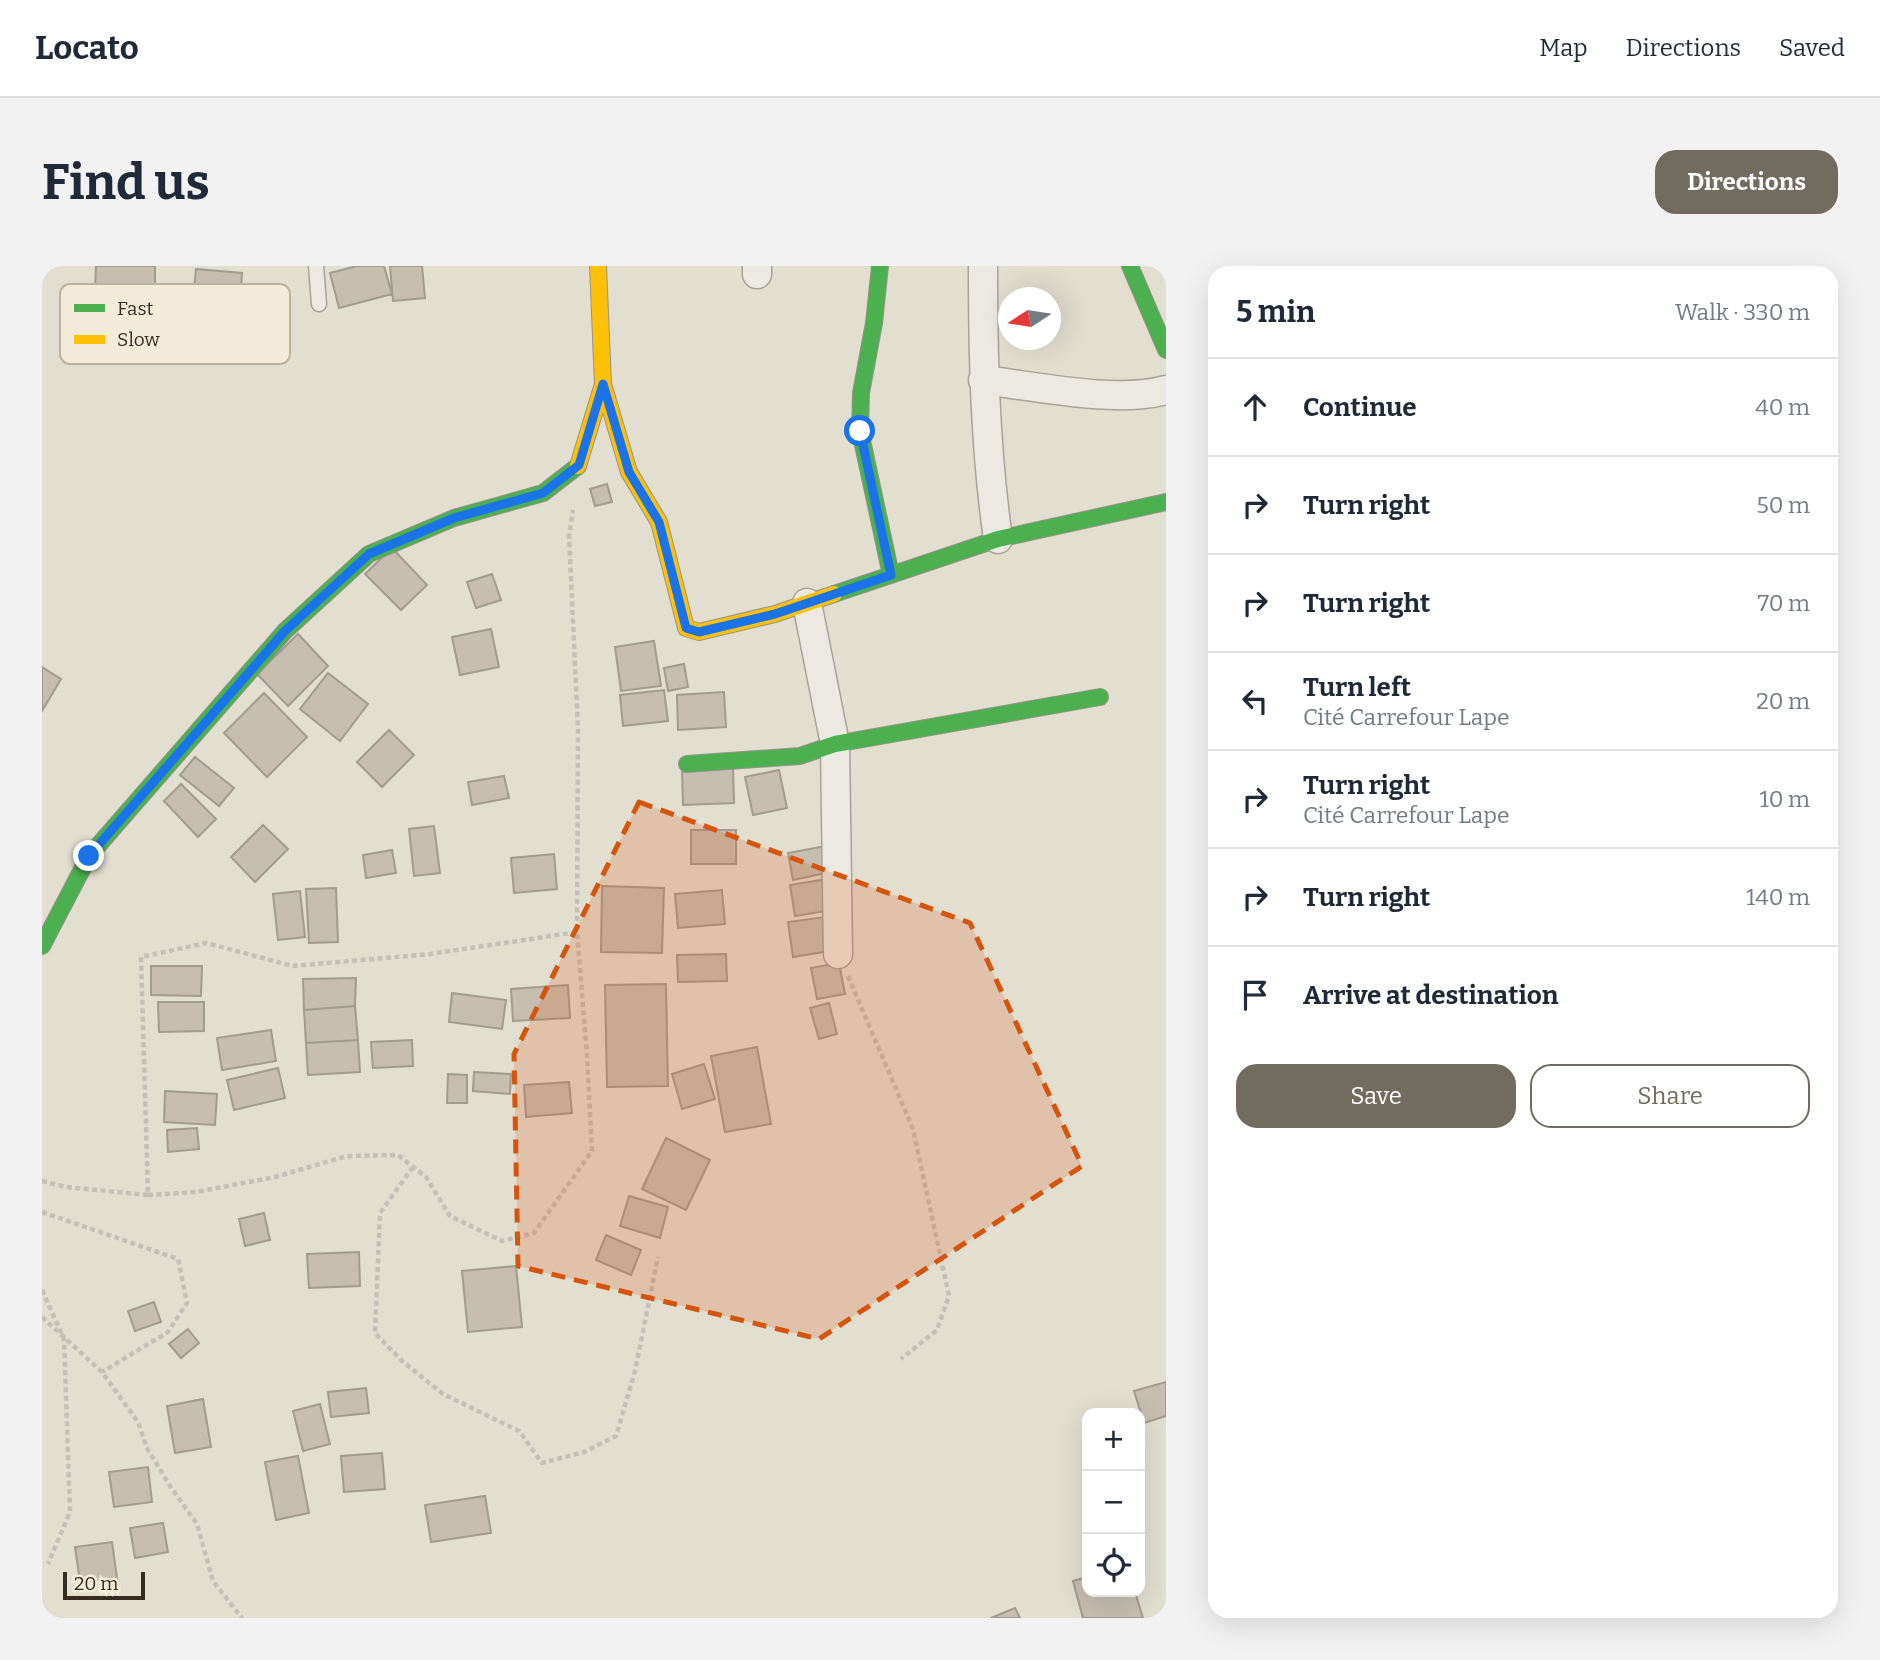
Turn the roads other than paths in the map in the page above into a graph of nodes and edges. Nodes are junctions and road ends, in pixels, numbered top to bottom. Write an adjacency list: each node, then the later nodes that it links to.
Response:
1 (316, 266): 6 (lane)
2 (598, 266): 9 (street)
3 (880, 266): 13 (street)
4 (983, 266): 8 (street)
5 (1130, 266): 7 (street)
6 (318, 303)
7 (1166, 350)
8 (983, 380): 10 (street); 12 (street)
9 (603, 384): 14 (street); 18 (street)
10 (1166, 390)
11 (1166, 502): 12 (street)
12 (998, 539): 13 (street)
13 (891, 575): 14 (street)
14 (807, 603): 16 (street)
15 (1100, 697): 16 (street)
16 (835, 744): 17 (street); 19 (street)
17 (687, 764)
18 (42, 946)
19 (838, 954)

